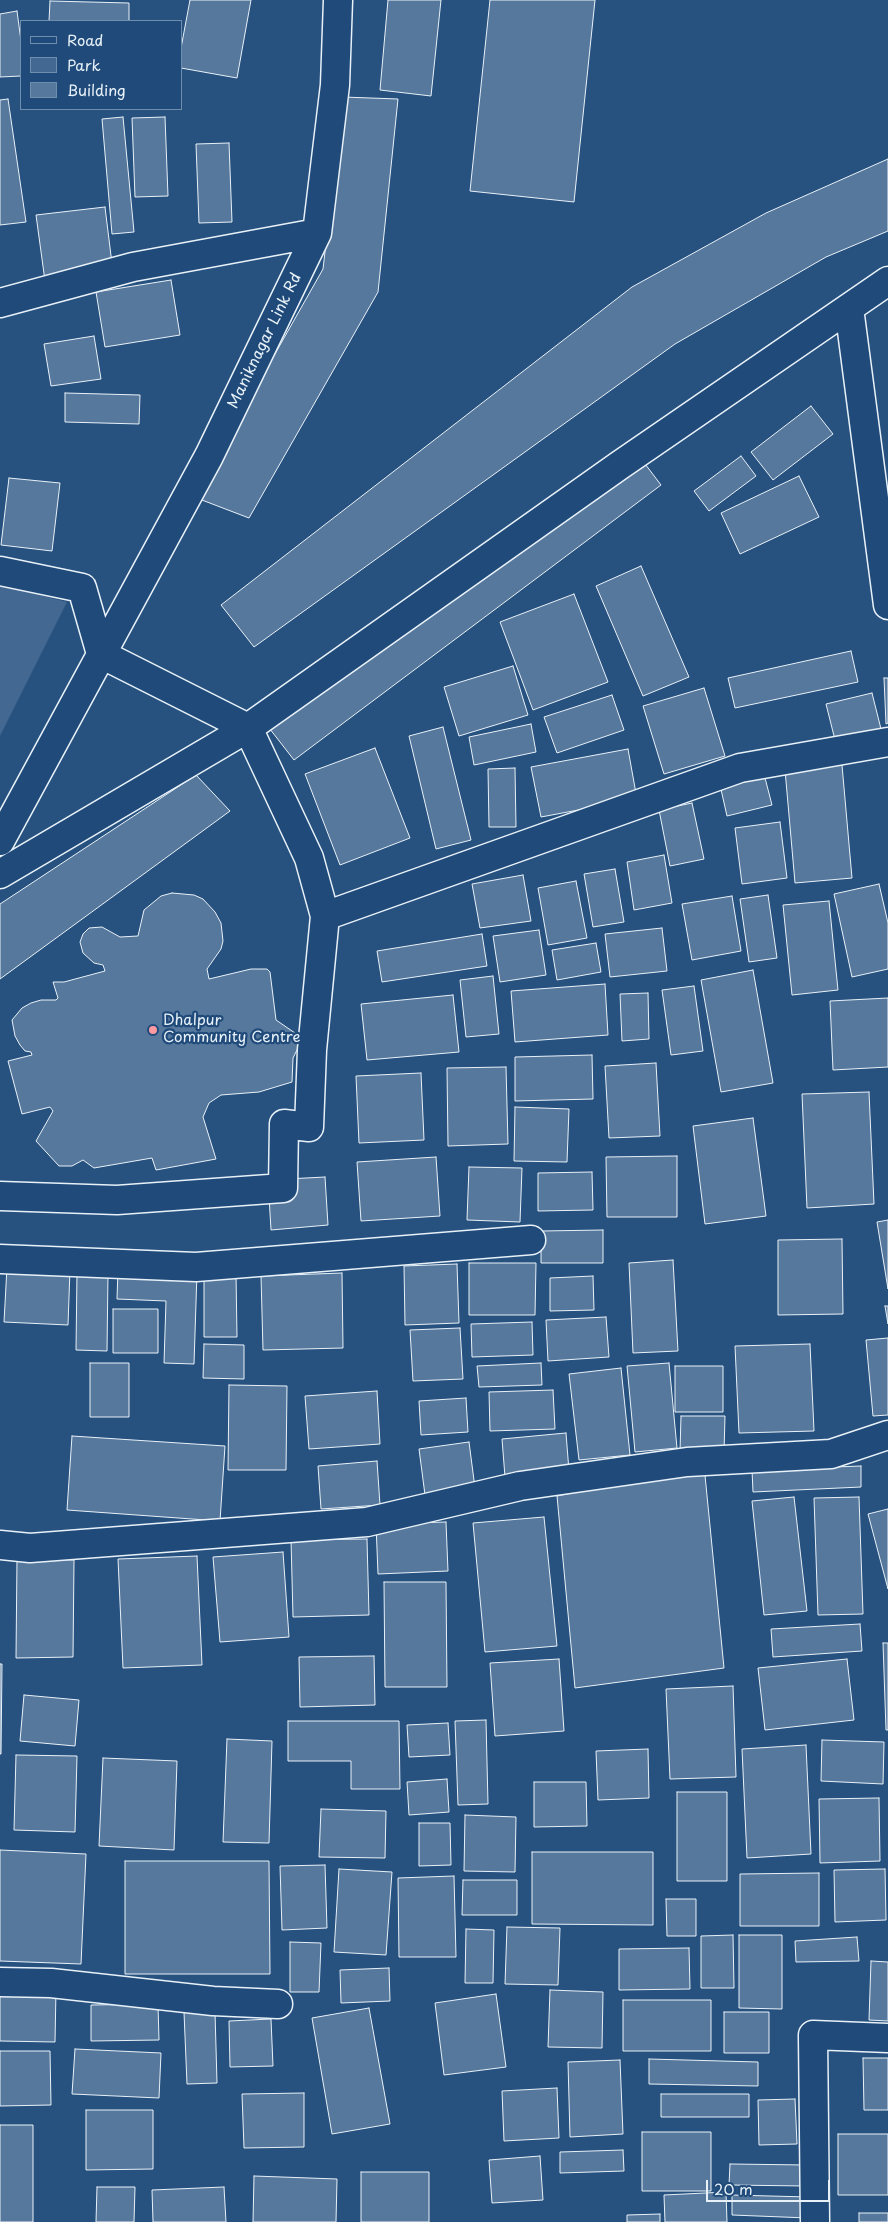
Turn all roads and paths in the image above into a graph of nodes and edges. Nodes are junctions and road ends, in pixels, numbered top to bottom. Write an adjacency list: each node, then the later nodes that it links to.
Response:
1 (338, 0): 2 (street, Maniknagar Link Rd)
2 (317, 233): 4 (street); 8 (street, Maniknagar Link Rd)
3 (888, 281): 5 (street)
4 (0, 303)
5 (849, 308): 7 (street); 9 (street)
6 (0, 571): 8 (street)
7 (888, 605)
8 (101, 654): 9 (street); 11 (street, Maniknagar Link Rd)
9 (248, 728): 12 (street); 13 (street)
10 (888, 742): 13 (street)
11 (0, 841)
12 (0, 874)
13 (324, 916): 14 (street)
14 (0, 1196)
15 (531, 1240): 16 (street)
16 (0, 1259)
17 (888, 1435): 18 (street)
18 (0, 1545)
19 (0, 1982): 20 (street)
20 (278, 2004)
21 (888, 2038): 22 (street)
22 (815, 2222)

